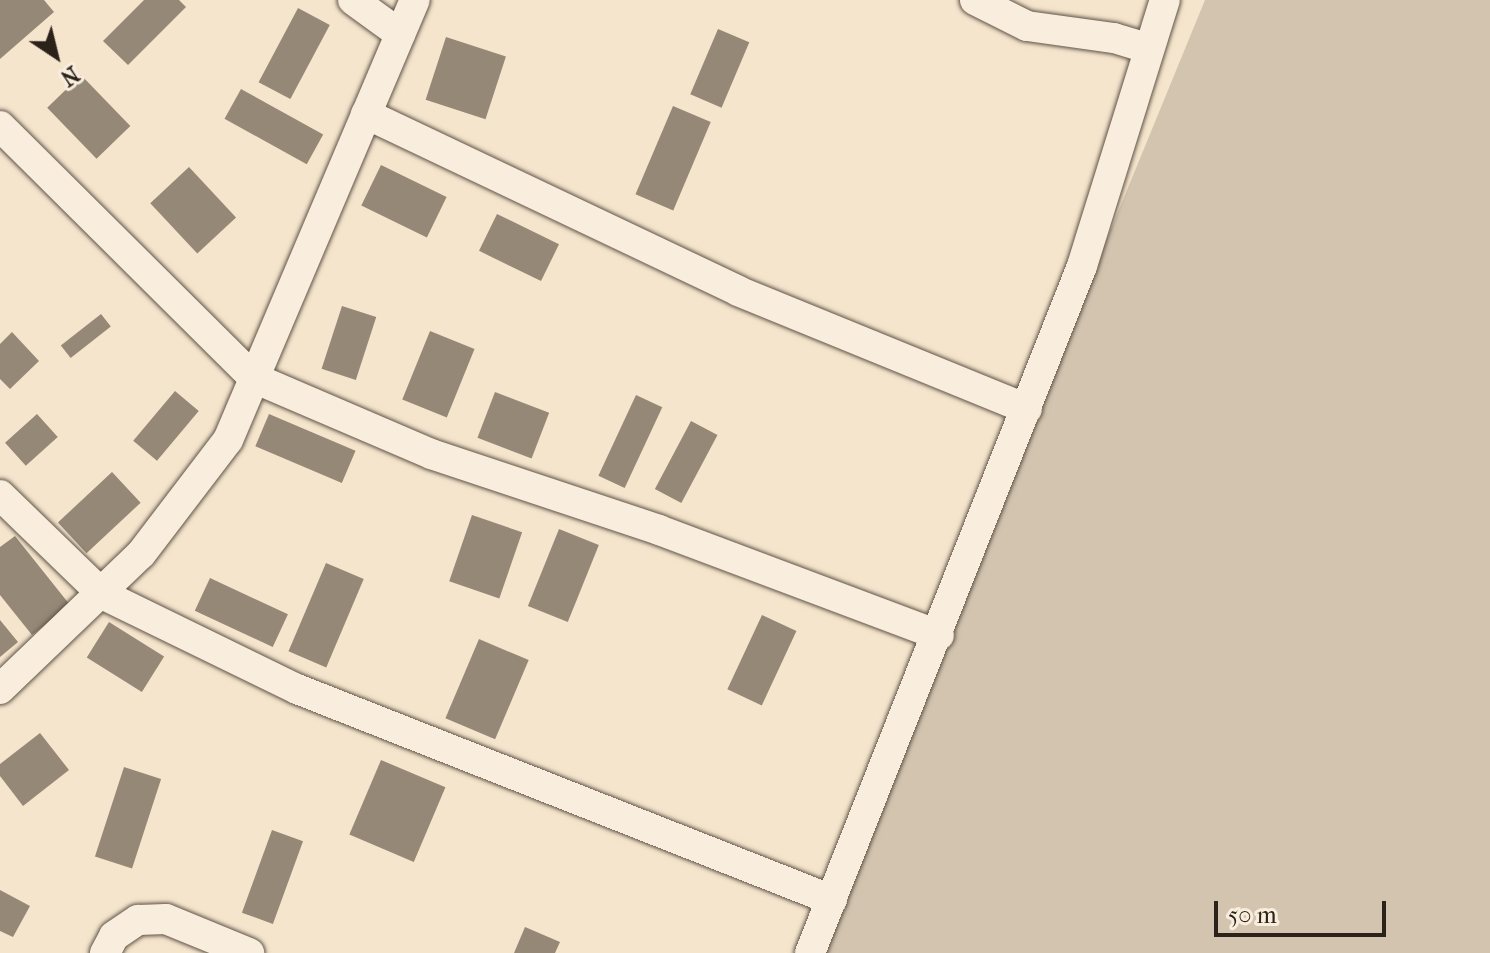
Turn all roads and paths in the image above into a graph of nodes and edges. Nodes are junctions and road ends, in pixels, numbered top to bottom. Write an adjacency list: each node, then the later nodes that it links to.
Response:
1 (353, 0): 5 (street)
2 (415, 0): 5 (street)
3 (975, 0): 6 (street)
4 (1165, 0): 6 (street)
5 (400, 34): 7 (street)
6 (1146, 48): 10 (street)
7 (366, 114): 9 (street); 10 (street)
8 (0, 126): 9 (street)
9 (254, 378): 12 (street); 13 (street)
10 (1027, 409): 13 (street)
11 (0, 495): 12 (street)
12 (102, 594): 14 (street); 15 (street)
13 (939, 635): 15 (street)
14 (0, 689)
15 (832, 900): 18 (street)
16 (105, 953): 17 (street)
17 (249, 953)
18 (810, 953)

